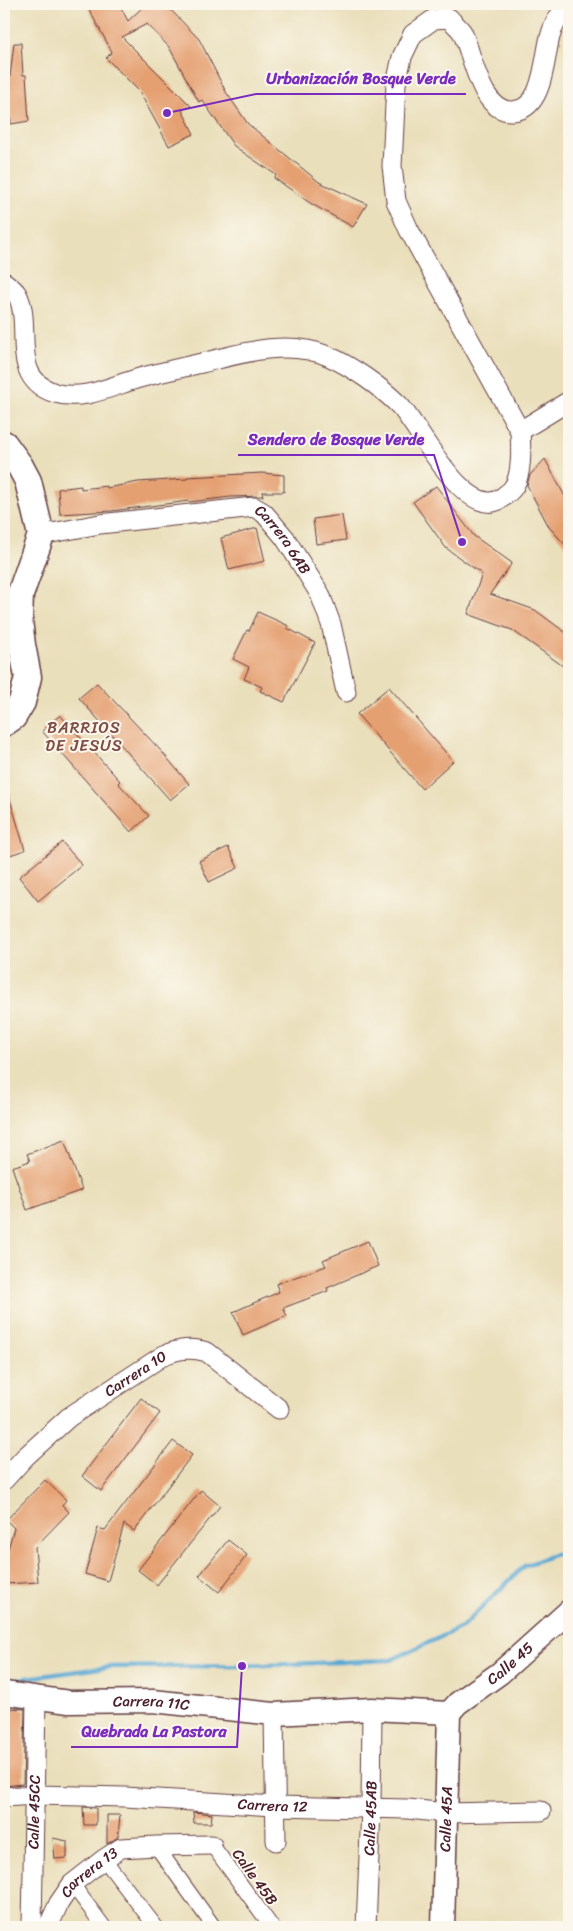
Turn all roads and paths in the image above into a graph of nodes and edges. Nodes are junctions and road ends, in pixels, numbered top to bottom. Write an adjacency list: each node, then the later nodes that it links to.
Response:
1 (568, 4): 4 (street)
2 (4, 282): 4 (street)
3 (569, 401): 4 (street)
4 (520, 430)
5 (4, 444): 6 (main road)
6 (40, 535): 7 (street, Carrera 6AB); 8 (main road)
7 (346, 692)
8 (4, 723)
9 (278, 1410): 10 (street, Carrera 10)
10 (4, 1480)
11 (569, 1612): 15 (street, Calle 45)
12 (4, 1693): 13 (street, Carrera 11C)
13 (36, 1698): 16 (street, Carrera 11C); 17 (street, Calle 45CC)
14 (372, 1709): 15 (street, Carrera 11C); 16 (street, Carrera 11C); 20 (street, Calle 45AB)
15 (449, 1713): 22 (street, Calle 45A)
16 (274, 1714): 19 (street)
17 (36, 1795): 18 (street, Carrera 12); 19 (street, Carrera 12); 28 (street, Calle 45CC)
18 (4, 1796)
19 (275, 1806): 20 (street, Carrera 12); 23 (street)
20 (371, 1809): 22 (street, Carrera 12); 33 (street, Calle 45AB)
21 (541, 1810): 22 (street, Carrera 12)
22 (446, 1813): 34 (street, Calle 45A)
23 (276, 1841)
24 (212, 1845): 25 (street, Carrera 13); 32 (street, Calle 45B)
25 (156, 1846): 26 (street, Carrera 13); 31 (street)
26 (104, 1859): 27 (street, Carrera 13); 30 (street)
27 (72, 1884): 28 (street, Carrera 13); 29 (street)
28 (45, 1926)
29 (104, 1927)
30 (156, 1927)
31 (214, 1927)
32 (272, 1927)
33 (366, 1927)
34 (443, 1927)

